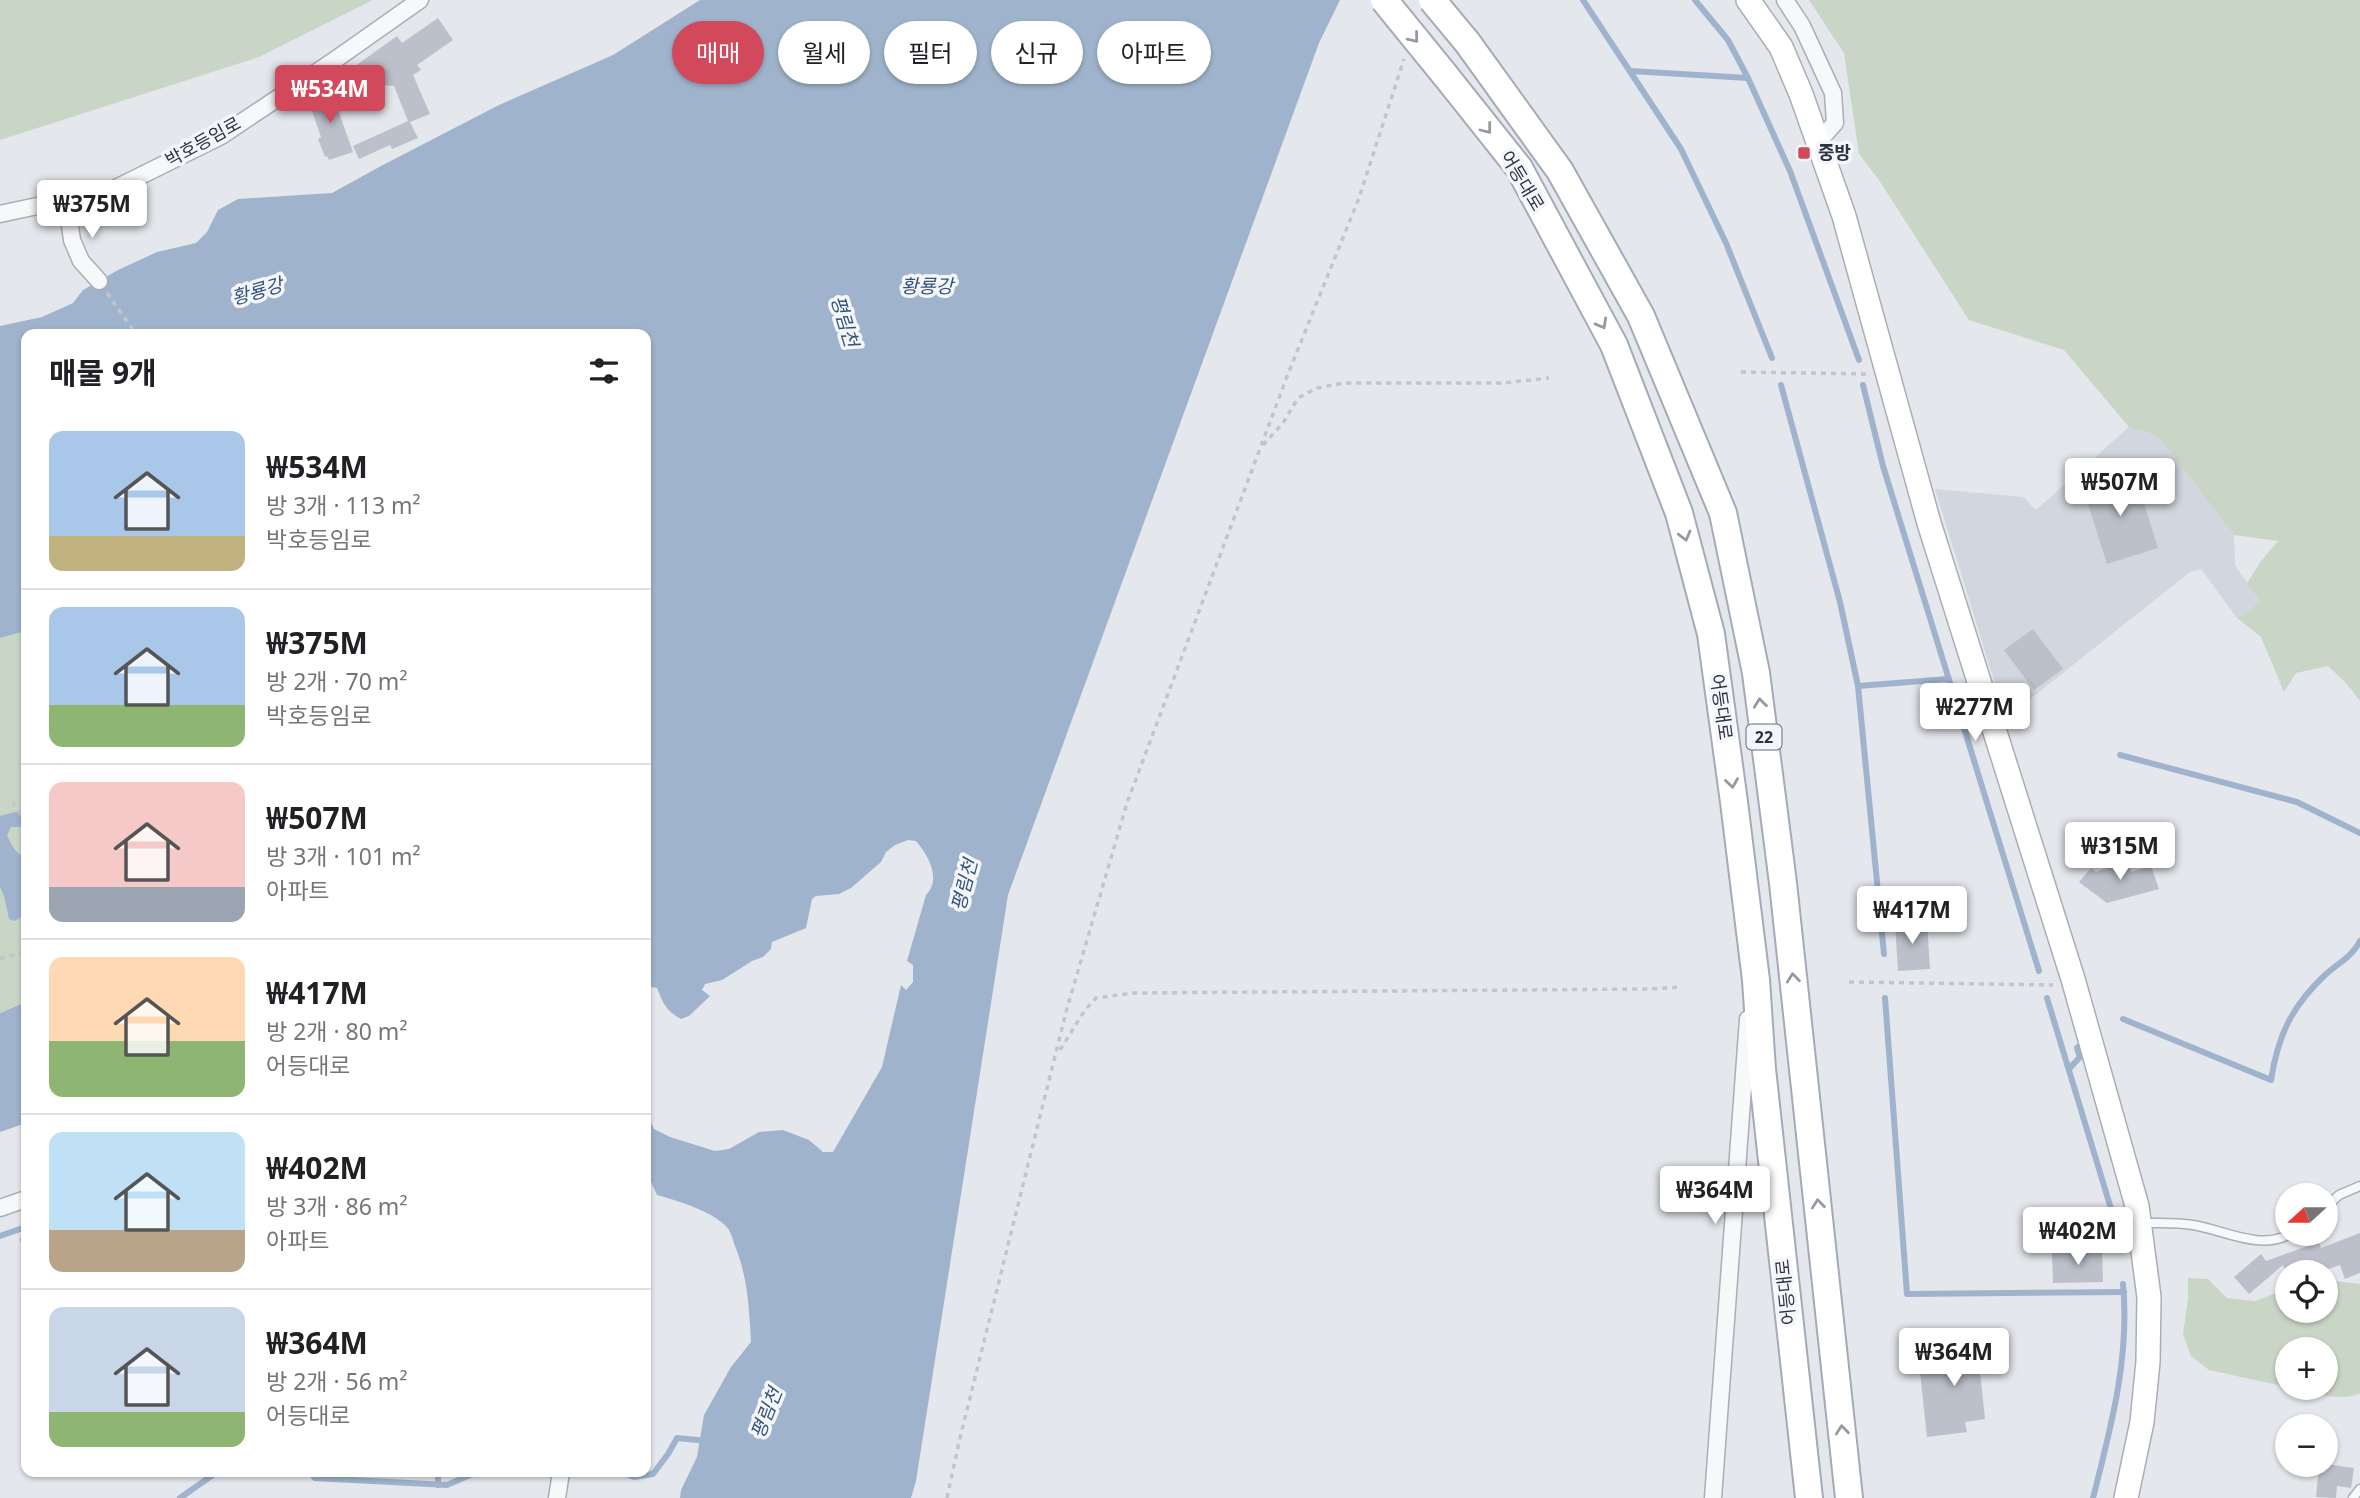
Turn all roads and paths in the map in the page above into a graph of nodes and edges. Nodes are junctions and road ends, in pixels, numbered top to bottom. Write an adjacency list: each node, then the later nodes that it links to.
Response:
1 (420, 0): 8 (street, 박호등임로)
2 (1384, 0): 19 (main road, 어등대로 / 22, one-way to 19, bridge)
3 (1432, 0): 37 (main road, 어등대로 / 22, one-way to 3, bridge)
4 (1748, 0): 7 (main road)
5 (1785, 0): 7 (street)
6 (1404, 59): 15 (path)
7 (1818, 142): 13 (main road)
8 (80, 198): 9 (street, 박호등임로); 10 (street)
9 (0, 214)
10 (99, 281): 11 (path)
11 (133, 329)
12 (1741, 372): 13 (path)
13 (1888, 374): 21 (main road)
14 (1549, 378): 15 (path)
15 (1262, 446): 24 (path)
16 (13, 803): 17 (path)
17 (21, 816)
18 (21, 953): 20 (path)
19 (1753, 957): 35 (street); 36 (main road, 어등대로 / 22)
20 (0, 959)
21 (2073, 979): 22 (path); 29 (main road)
22 (1849, 982)
23 (1681, 987): 24 (path)
24 (1057, 1055): 34 (path)
25 (2360, 1186): 26 (lane)
26 (2338, 1196)
27 (21, 1201): 28 (street)
28 (0, 1208)
29 (2140, 1223): 30 (lane); 38 (main road)
30 (2275, 1240)
31 (560, 1477): 33 (street)
32 (2360, 1489): 39 (lane)
33 (557, 1498)
34 (947, 1498)
35 (1713, 1498)
36 (1809, 1498)
37 (1849, 1498)
38 (2126, 1498)
39 (2353, 1498)

